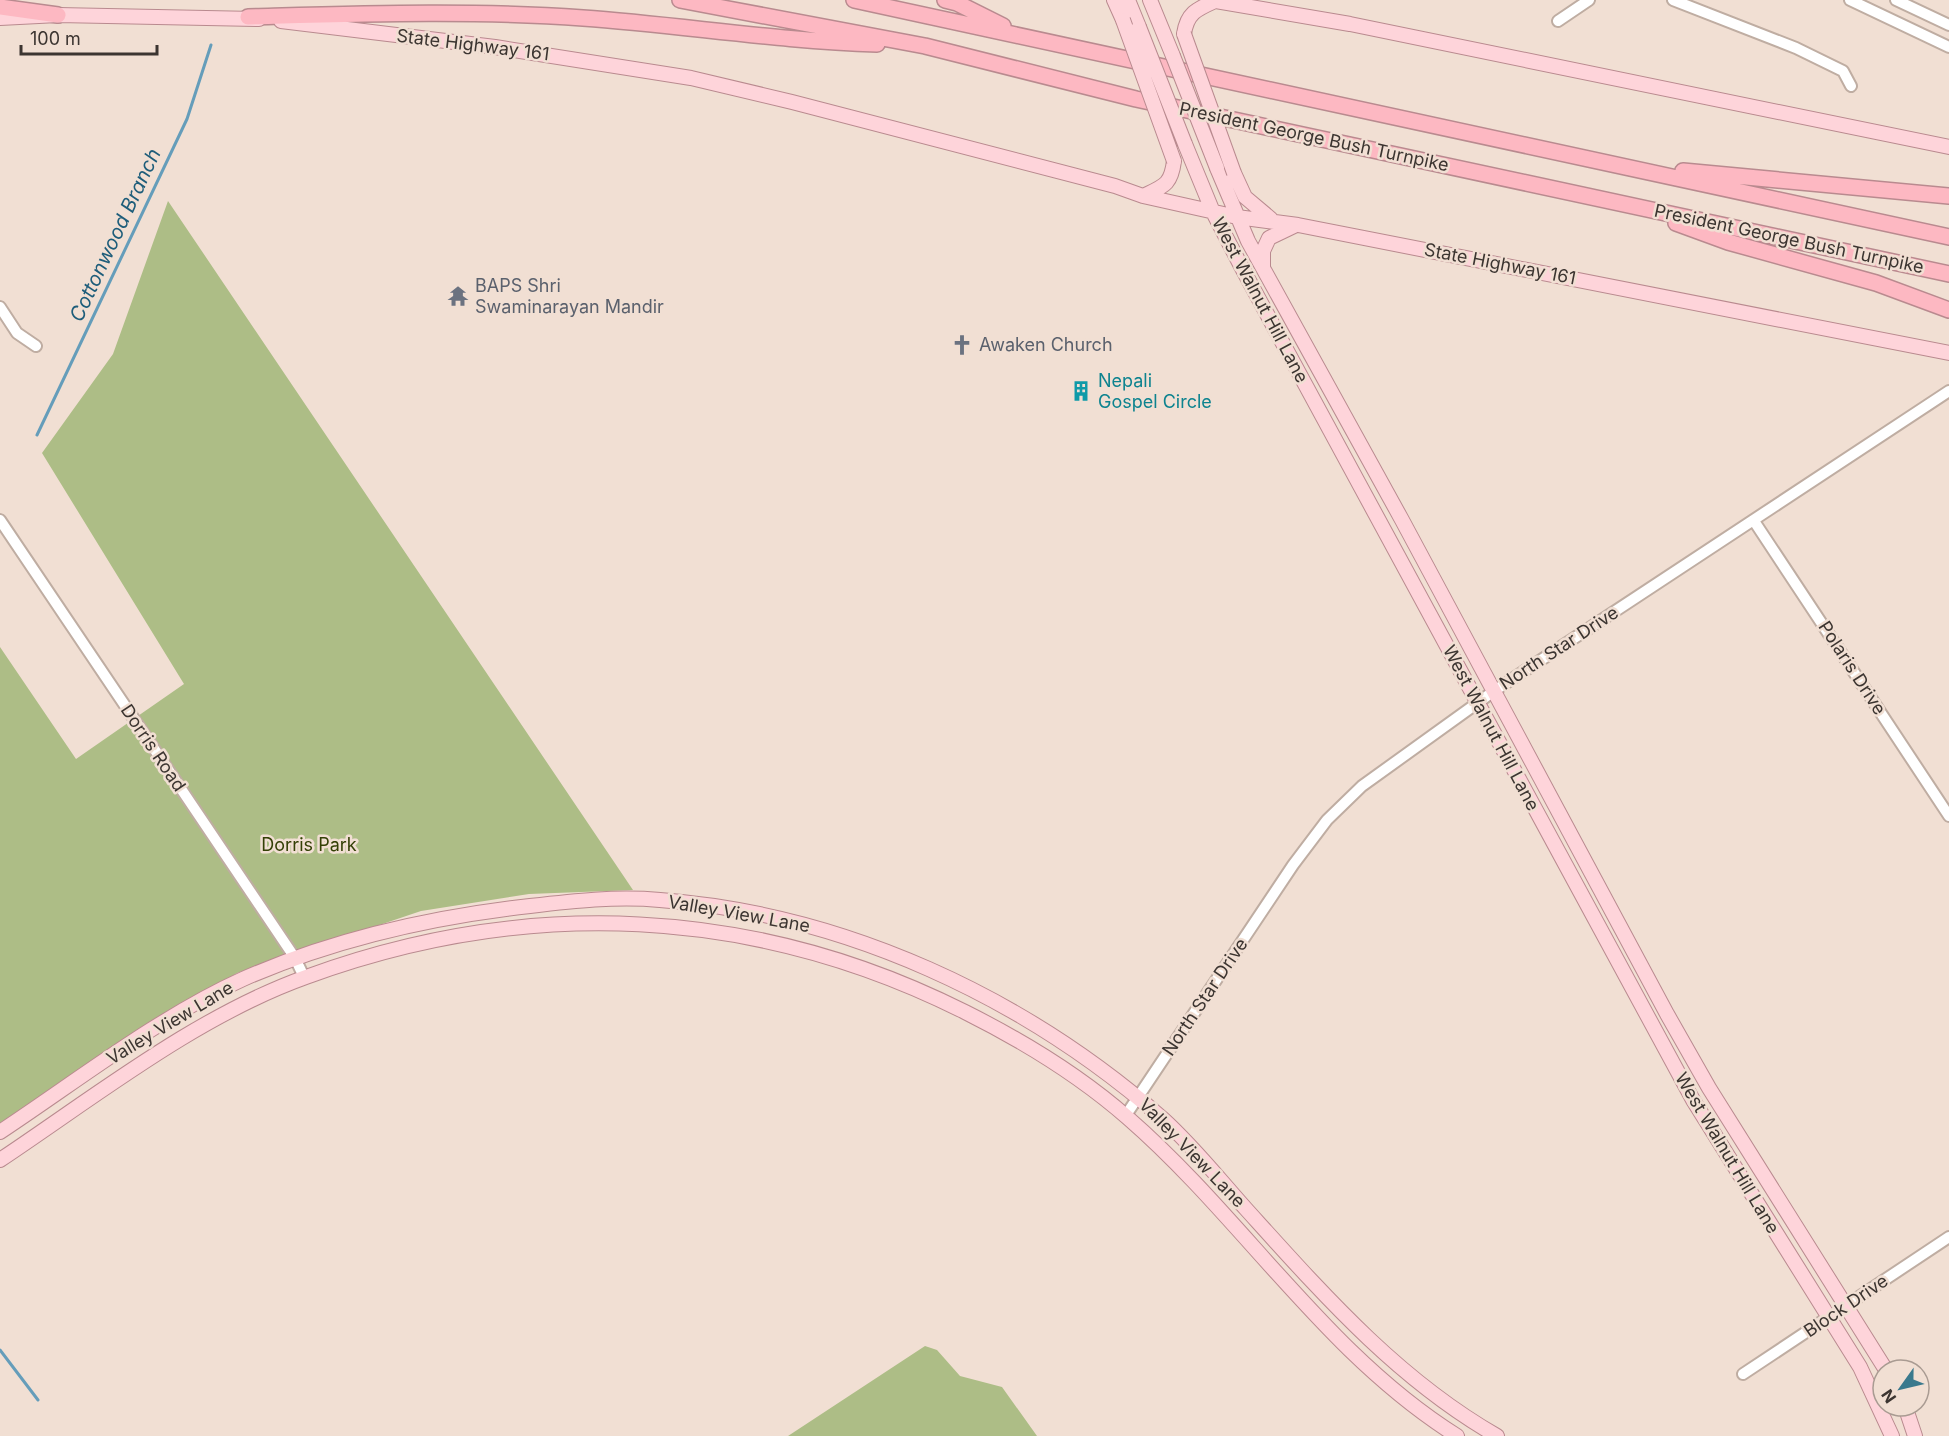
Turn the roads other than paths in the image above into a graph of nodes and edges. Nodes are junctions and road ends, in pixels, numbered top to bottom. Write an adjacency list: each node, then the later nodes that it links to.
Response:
1 (680, 0): 19 (highway, President George Bush Turnpike)
2 (854, 0): 18 (highway, President George Bush Turnpike)
3 (945, 0): 18 (highway)
4 (1114, 0): 24 (main road, bridge)
5 (1128, 0): 27 (main road, West Walnut Hill Lane, bridge)
6 (1150, 0): 28 (main road, West Walnut Hill Lane, bridge)
7 (1212, 0): 22 (main road); 29 (main road, bridge)
8 (1589, 0): 16 (street)
9 (1674, 0): 21 (street)
10 (1850, 0): 20 (street)
11 (1896, 0): 17 (street)
12 (0, 7): 13 (highway)
13 (58, 15): 14 (main road, State Highway 161); 15 (main road, State Highway 161)
14 (248, 17): 19 (highway); 24 (main road, State Highway 161)
15 (0, 18)
16 (1558, 21)
17 (1949, 25)
18 (1022, 36): 23 (highway, President George Bush Turnpike)
19 (925, 46): 26 (highway, President George Bush Turnpike)
20 (1949, 47)
21 (1851, 86)
22 (1949, 147)
23 (1628, 167): 25 (highway); 31 (highway, President George Bush Turnpike)
24 (1143, 196): 27 (main road, State Highway 161)
25 (1949, 196)
26 (1619, 203): 33 (highway, President George Bush Turnpike); 35 (highway)
27 (1213, 212): 28 (main road, State Highway 161); 39 (main road, West Walnut Hill Lane)
28 (1237, 217): 29 (main road, State Highway 161); 32 (main road, West Walnut Hill Lane)
29 (1274, 221): 30 (main road, State Highway 161)
30 (1298, 225): 32 (main road); 37 (main road, State Highway 161)
31 (1949, 237)
32 (1263, 267): 38 (main road, West Walnut Hill Lane)
33 (1949, 274)
34 (0, 307): 36 (street)
35 (1949, 310)
36 (36, 346)
37 (1949, 353)
38 (1318, 370): 39 (main road); 43 (main road, West Walnut Hill Lane)
39 (1302, 378): 44 (main road, West Walnut Hill Lane)
40 (1949, 391): 42 (street, North Star Drive)
41 (0, 520): 48 (street, Dorris Road)
42 (1754, 521): 43 (street, North Star Drive); 45 (street, Polaris Drive)
43 (1494, 691): 44 (street, North Star Drive); 46 (main road, West Walnut Hill Lane)
44 (1476, 703): 47 (main road, West Walnut Hill Lane); 52 (street, North Star Drive)
45 (1949, 816)
46 (1592, 874): 47 (main road); 50 (main road, West Walnut Hill Lane)
47 (1575, 884): 51 (main road, West Walnut Hill Lane)
48 (295, 958): 49 (street, Dorris Road); 52 (main road, Valley View Lane); 54 (main road, Valley View Lane)
49 (304, 977): 53 (main road, Valley View Lane); 55 (main road, Valley View Lane)
50 (1671, 1022): 51 (main road); 57 (main road, West Walnut Hill Lane)
51 (1655, 1031): 58 (main road, West Walnut Hill Lane)
52 (1137, 1097): 53 (street, North Star Drive); 63 (main road, Valley View Lane)
53 (1126, 1115): 62 (main road, Valley View Lane)
54 (0, 1132)
55 (0, 1160)
56 (1949, 1237): 57 (street, Block Drive)
57 (1846, 1306): 58 (street, Block Drive); 59 (main road, West Walnut Hill Lane)
58 (1829, 1317): 60 (street, Block Drive); 64 (main road, West Walnut Hill Lane)
59 (1878, 1358)
60 (1743, 1374)
61 (1909, 1418): 65 (main road)
62 (1457, 1436)
63 (1497, 1436)
64 (1892, 1436)
65 (1915, 1436)

